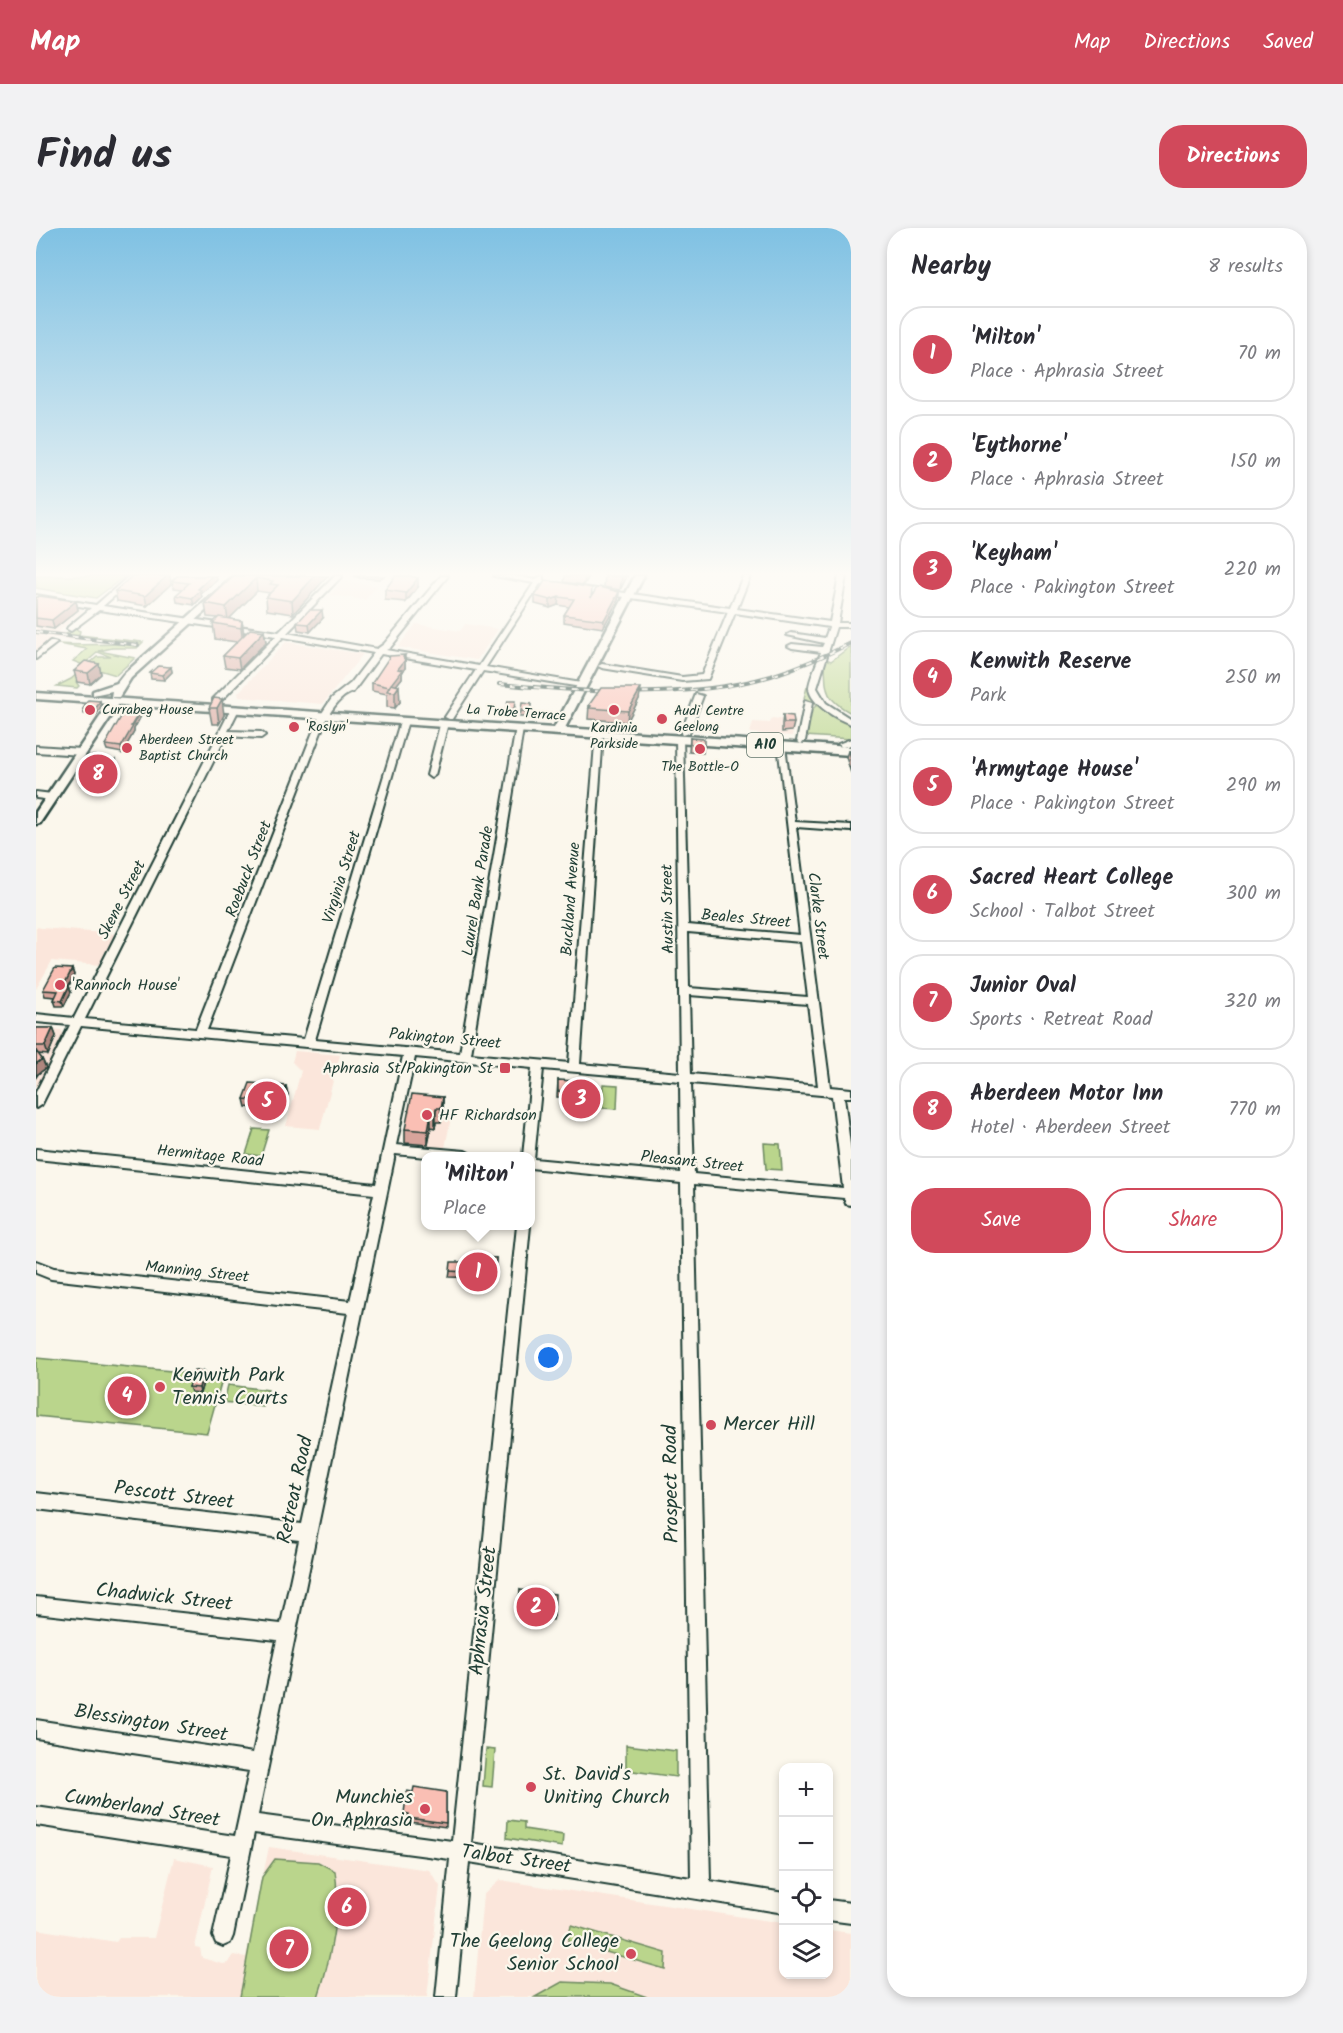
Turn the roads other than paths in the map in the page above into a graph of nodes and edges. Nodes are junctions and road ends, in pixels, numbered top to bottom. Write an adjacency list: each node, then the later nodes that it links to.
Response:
1 (147, 659): 18 (main road)
2 (260, 659): 14 (street)
3 (374, 659): 22 (street, Roebuck Street)
4 (428, 659): 12 (street)
5 (488, 659): 12 (street)
6 (597, 659): 13 (highway)
7 (605, 659): 11 (highway)
8 (714, 659): 11 (street)
9 (822, 659): 10 (street)
10 (820, 665): 23 (street); 26 (street)
11 (602, 666): 13 (highway); 27 (highway)
12 (482, 667): 13 (street); 24 (street)
13 (583, 682): 27 (highway)
14 (232, 687): 19 (street); 20 (street)
15 (36, 689): 18 (highway, La Trobe Terrace / A10)
16 (36, 696): 18 (highway, La Trobe Terrace / A10)
17 (699, 696): 32 (street)
18 (115, 699): 19 (highway, La Trobe Terrace / A10); 20 (highway, La Trobe Terrace / A10); 37 (main road)
19 (216, 701): 20 (highway, La Trobe Terrace / A10)
20 (235, 702): 22 (highway, La Trobe Terrace / A10); 29 (street, Skene Street)
21 (808, 703): 33 (street)
22 (327, 714): 24 (highway, La Trobe Terrace / A10); 25 (highway, La Trobe Terrace / A10); 50 (street, Roebuck Street)
23 (851, 716)
24 (447, 720): 25 (highway, La Trobe Terrace / A10); 27 (highway, La Trobe Terrace / A10); 28 (highway, La Trobe Terrace / A10); 38 (street)
25 (404, 721): 51 (street, Virginia Street)
26 (851, 722)
27 (564, 728): 28 (highway, La Trobe Terrace / A10); 30 (highway, La Trobe Terrace / A10); 32 (highway, La Trobe Terrace / A10)
28 (519, 729): 53 (street, Laurel Bank Parade)
29 (223, 733): 31 (street); 49 (street, Skene Street)
30 (599, 734): 32 (highway, La Trobe Terrace / A10); 55 (street, Buckland Avenue)
31 (261, 735)
32 (682, 736): 33 (highway, La Trobe Terrace / A10); 35 (highway, La Trobe Terrace / A10); 44 (street, Austin Street)
33 (801, 741): 34 (highway, La Trobe Terrace / A10)
34 (849, 745): 35 (highway, La Trobe Terrace / A10)
35 (781, 746): 42 (street, Clarke Street)
36 (36, 749): 37 (street)
37 (82, 752): 40 (main road)
38 (431, 775)
39 (36, 795): 40 (street)
40 (52, 797): 41 (main road)
41 (36, 821)
42 (791, 824): 43 (street); 45 (street, Clarke Street)
43 (851, 828)
44 (684, 928): 45 (street, Beales Street); 46 (street, Austin Street)
45 (805, 939): 47 (street, Clarke Street)
46 (685, 991): 47 (street); 56 (street, Austin Street)
47 (813, 1001): 57 (street, Clarke Street)
48 (36, 1017): 49 (street, Pakington Street)
49 (77, 1021): 50 (street, Pakington Street); 59 (street, Skene Street)
50 (201, 1033): 51 (street, Pakington Street)
51 (308, 1043): 52 (street, Pakington Street)
52 (410, 1052): 53 (street, Pakington Street); 60 (street, Retreat Road)
53 (465, 1057): 54 (street, Pakington Street)
54 (538, 1064): 55 (street, Pakington Street); 62 (street)
55 (574, 1067): 56 (street, Pakington Street)
56 (687, 1078): 57 (street, Pakington Street); 65 (street, Prospect Road)
57 (831, 1091): 58 (street, Pakington Street); 67 (street, Clarke Street)
58 (851, 1093)
59 (36, 1104)
60 (389, 1149): 61 (street); 66 (street, Retreat Road)
61 (422, 1152)
62 (529, 1152)
63 (36, 1154): 66 (street, Hermitage Road)
64 (535, 1163): 65 (street, Pleasant Street)
65 (688, 1179): 67 (street, Pleasant Street); 81 (street, Prospect Road)
66 (381, 1190): 70 (street, Retreat Road)
67 (851, 1196)
68 (524, 1230): 80 (street, Aphrasia Street)
69 (36, 1267): 70 (street, Manning Street)
70 (356, 1308): 72 (street, Retreat Road)
71 (36, 1502): 72 (street, Pescott Street)
72 (308, 1533): 74 (street, Retreat Road)
73 (36, 1605): 74 (street, Chadwick Street)
74 (287, 1633): 76 (street, Retreat Road)
75 (36, 1729): 76 (street, Blessington Street)
76 (259, 1763): 78 (street, Retreat Road)
77 (36, 1816): 79 (street, Cumberland Street)
78 (247, 1823): 79 (street, Retreat Road); 80 (street, Talbot Street)
79 (242, 1847): 85 (street, Retreat Road)
80 (460, 1852): 81 (street, Talbot Street); 86 (street, Aphrasia Street)
81 (701, 1890): 82 (street, Talbot Street)
82 (779, 1902)
83 (833, 1911): 84 (street)
84 (851, 1913)
85 (223, 1936)
86 (446, 1997)

